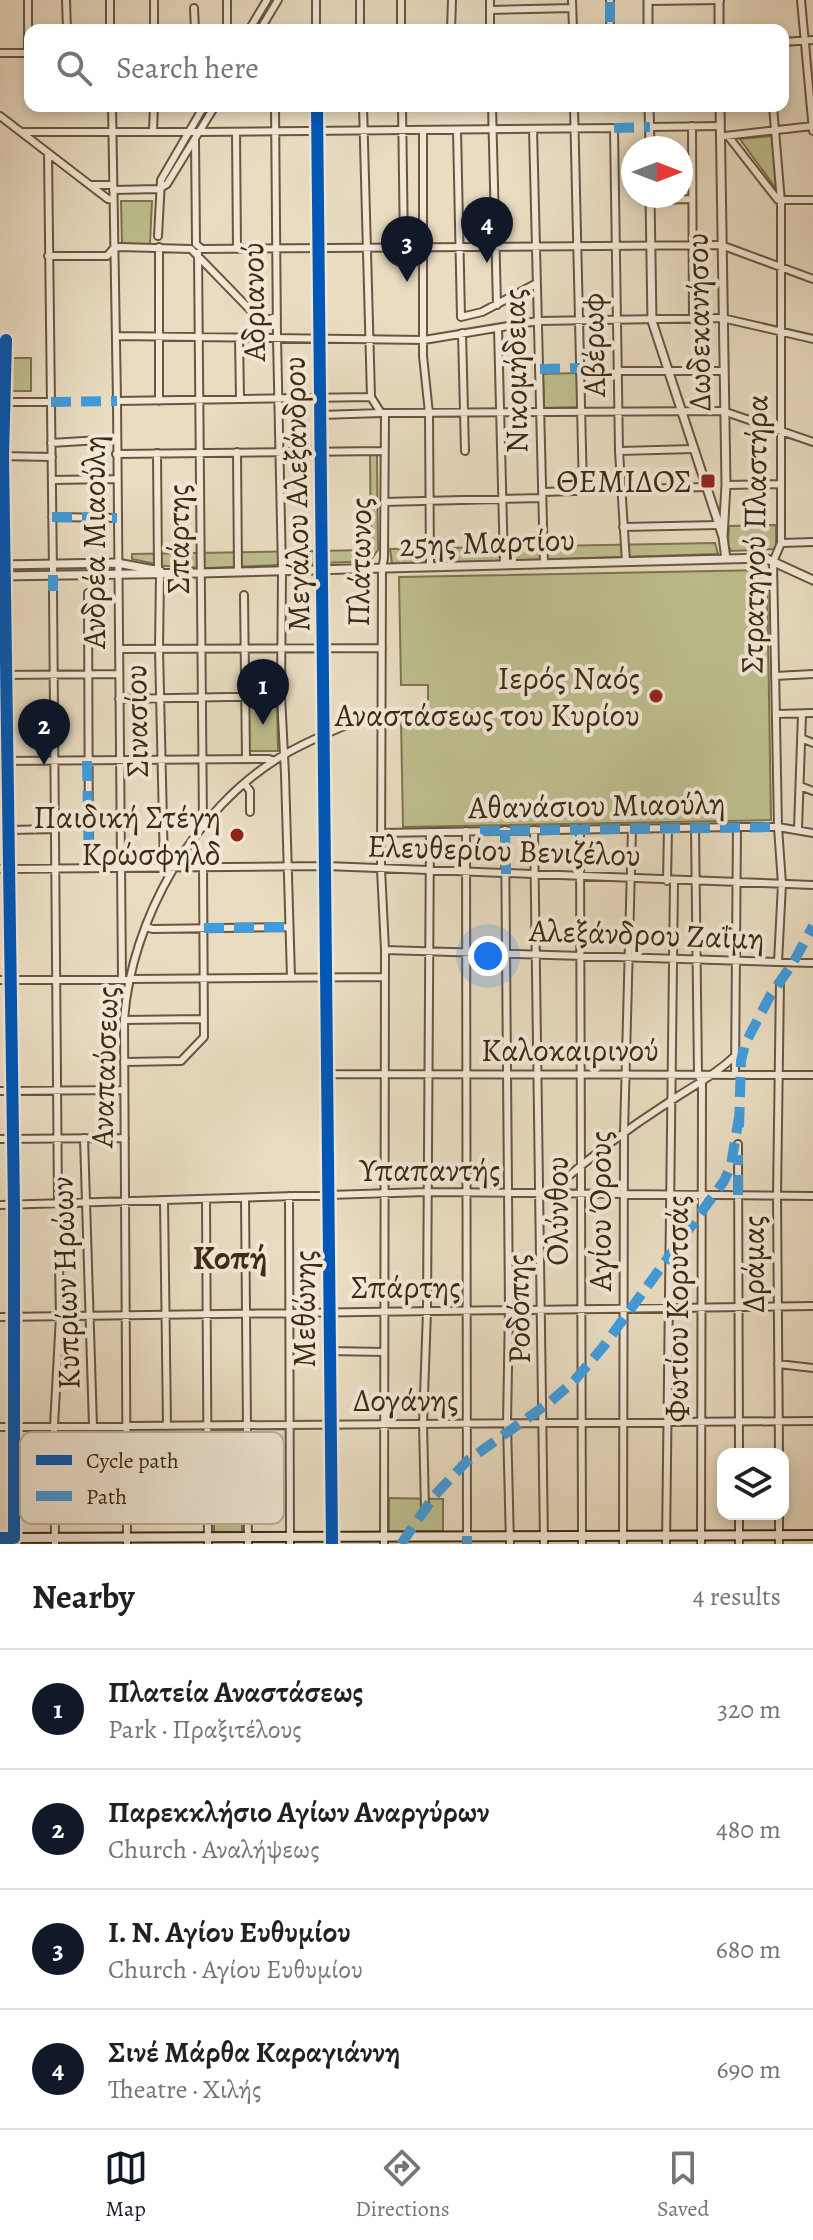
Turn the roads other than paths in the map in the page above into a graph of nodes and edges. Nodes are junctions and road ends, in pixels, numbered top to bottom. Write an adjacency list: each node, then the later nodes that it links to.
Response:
1 (28, 0): 22 (street)
2 (66, 0): 23 (street)
3 (110, 0): 24 (street)
4 (154, 0): 25 (street)
5 (227, 0): 27 (street)
6 (267, 0): 28 (street)
7 (278, 0): 29 (street)
8 (316, 0): 30 (street)
9 (360, 0): 31 (street)
10 (401, 0): 32 (street)
11 (452, 0): 33 (street)
12 (490, 0): 20 (street)
13 (572, 0): 19 (street)
14 (610, 0): 21 (street)
15 (719, 0): 17 (street); 37 (street)
16 (801, 0): 38 (street)
17 (648, 1): 36 (street)
18 (194, 8): 26 (street)
19 (572, 8): 20 (street); 35 (street)
20 (490, 10): 34 (street)
21 (610, 22)
22 (28, 24)
23 (67, 24)
24 (110, 24)
25 (154, 24)
26 (195, 24)
27 (227, 24)
28 (253, 24)
29 (264, 24)
30 (316, 24)
31 (360, 24)
32 (401, 24)
33 (451, 24)
34 (490, 24)
35 (573, 24)
36 (648, 24)
37 (719, 24)
38 (803, 40): 39 (street); 40 (street); 61 (street)
39 (813, 40)
40 (789, 41)
41 (0, 53): 42 (street)
42 (24, 53)
43 (112, 112): 64 (street, Ανδρέα Μιαούλη)
44 (154, 112): 70 (street)
45 (200, 112): 74 (street)
46 (211, 112): 77 (street)
47 (275, 112): 76 (street, Αδριανού)
48 (317, 112): 71 (street, Μεγάλου Αλεξάνδρου)
49 (363, 112): 72 (street)
50 (402, 112): 65 (street)
51 (492, 112): 62 (street)
52 (574, 112): 60 (street)
53 (649, 112): 59 (street)
54 (720, 112): 58 (street, Δωδεκανήσου)
55 (774, 112): 68 (street, Στρατηγού Πλαστήρα)
56 (0, 116): 73 (street)
57 (692, 126): 58 (street); 59 (street); 79 (street)
58 (720, 126): 80 (street, Δωδεκανήσου)
59 (650, 127): 78 (street)
60 (575, 128): 63 (street); 95 (street); 96 (street, Αβέρωφ)
61 (813, 128): 68 (street)
62 (493, 129): 63 (street); 67 (street); 93 (street)
63 (533, 129): 94 (street, Νικομήδειας)
64 (112, 130): 69 (street); 70 (street); 84 (street, Ανδρέα Μιαούλη)
65 (402, 130): 66 (street); 72 (street); 101 (street)
66 (423, 130): 67 (street); 102 (street)
67 (457, 130): 99 (street)
68 (776, 130): 80 (street); 88 (street, Στρατηγού Πλαστήρα)
69 (43, 131): 73 (street); 81 (street)
70 (153, 131): 74 (street)
71 (318, 131): 72 (street); 76 (street); 105 (street, Μεγάλου Αλεξάνδρου)
72 (363, 131): 106 (street)
73 (21, 132): 81 (street)
74 (188, 132): 77 (street); 85 (street)
75 (236, 132): 76 (street); 77 (street); 107 (street)
76 (275, 132): 104 (street, Αδριανού)
77 (197, 136): 85 (street); 107 (street)
78 (650, 136)
79 (692, 136)
80 (724, 136): 88 (street); 98 (street, Δωδεκανήσου)
81 (41, 147): 82 (street)
82 (48, 153): 83 (street); 109 (street)
83 (91, 185): 84 (street); 86 (street)
84 (113, 188): 85 (street); 86 (street, Ανδρέα Μιαούλη)
85 (159, 189): 91 (street)
86 (113, 200): 103 (street, Ανδρέα Μιαούλη)
87 (813, 200): 88 (street)
88 (781, 202): 110 (street, Στρατηγού Πλαστήρα)
89 (650, 208): 97 (street)
90 (692, 208): 92 (street)
91 (158, 236)
92 (692, 244): 97 (street); 98 (street); 116 (street)
93 (496, 245): 94 (street); 99 (street); 113 (street)
94 (537, 245): 95 (street); 112 (street, Νικομήδειας)
95 (577, 245): 96 (street); 119 (street)
96 (616, 245): 97 (street); 120 (street, Αβέρωφ)
97 (651, 245): 121 (street)
98 (721, 245): 110 (street); 115 (street, Δωδεκανήσου)
99 (459, 246): 102 (street); 113 (street)
100 (159, 247): 103 (street); 108 (street); 125 (street)
101 (404, 247): 102 (street); 106 (street)
102 (425, 247): 135 (street)
103 (114, 248): 109 (street); 126 (street, Ανδρέα Μιαούλη)
104 (276, 248): 105 (street); 107 (street); 114 (street, Αδριανού)
105 (319, 248): 106 (street); 131 (street, Μεγάλου Αλεξάνδρου)
106 (366, 248): 132 (street)
107 (237, 249)
108 (198, 253): 117 (street); 127 (street, Σπάρτης)
109 (48, 256): 147 (street)
110 (781, 266): 111 (street); 124 (street, Στρατηγού Πλαστήρα)
111 (813, 279)
112 (537, 283): 113 (street); 118 (street, Νικομήδειας)
113 (497, 305)
114 (277, 317): 117 (street); 129 (street, Αδριανού)
115 (722, 318): 116 (street); 124 (street); 138 (street, Δωδεκανήσου)
116 (693, 319): 121 (street)
117 (261, 321): 128 (street)
118 (538, 321): 119 (street); 122 (street); 150 (street, Νικομήδειας)
119 (579, 321): 120 (street); 151 (street)
120 (616, 321): 121 (street); 136 (street, Αβέρωφ)
121 (652, 321): 137 (street)
122 (498, 328): 123 (street); 156 (street)
123 (462, 333): 135 (street); 155 (street)
124 (781, 333): 133 (street); 158 (street, Στρατηγού Πλαστήρα)
125 (159, 335): 126 (street); 127 (street); 145 (street)
126 (116, 336): 144 (street, Ανδρέα Μιαούλη)
127 (199, 336): 130 (street); 143 (street, Σπάρτης)
128 (257, 337): 129 (street); 130 (street)
129 (277, 337): 131 (street); 142 (street, Αδριανού)
130 (239, 338): 141 (street)
131 (320, 339): 132 (street); 139 (street, Μεγάλου Αλεξάνδρου)
132 (369, 339): 135 (street); 140 (street)
133 (813, 339)
134 (6, 340): 146 (street)
135 (424, 340): 154 (street)
136 (617, 371): 137 (street); 152 (street, Αβέρωφ)
137 (668, 371): 138 (street); 148 (street)
138 (723, 371): 149 (street, Δωδεκανήσου)
139 (321, 397): 140 (street); 142 (street); 157 (street, Μεγάλου Αλεξάνδρου)
140 (371, 397): 153 (street)
141 (240, 399): 142 (street); 143 (street)
142 (279, 399): 167 (street, Αδριανού)
143 (199, 400): 145 (street); 170 (street, Σπάρτης)
144 (117, 401): 145 (street); 159 (street, Ανδρέα Μιαούλη)
145 (159, 401)
146 (4, 402): 147 (street); 172 (street)
147 (51, 402): 161 (street)
148 (681, 411): 149 (street); 152 (street); 162 (street)
149 (723, 411): 158 (street); 177 (street, Δωδεκανήσου)
150 (541, 412): 151 (street); 156 (street); 181 (street, Νικομήδειας)
151 (581, 412): 152 (street); 180 (street)
152 (619, 412): 165 (street, Αβέρωφ)
153 (383, 413): 154 (street); 157 (street); 163 (street, Πλάτωνος)
154 (429, 413): 155 (street); 183 (street)
155 (464, 413): 156 (street); 164 (street)
156 (500, 413): 182 (street)
157 (321, 415): 168 (street, Μεγάλου Αλεξάνδρου)
158 (782, 432): 160 (street); 176 (street, Στρατηγού Πλαστήρα)
159 (116, 439): 161 (street); 171 (street, Ανδρέα Μιαούλη)
160 (813, 442)
161 (51, 443): 173 (street)
162 (694, 449): 165 (street); 178 (street)
163 (383, 451): 168 (street); 184 (street, Πλάτωνος)
164 (465, 451)
165 (619, 451): 179 (street, Αβέρωφ)
166 (237, 452): 167 (street); 170 (street); 205 (street)
167 (280, 452): 168 (street); 203 (street, Αδριανού)
168 (321, 452): 202 (street, Μεγάλου Αλεξάνδρου)
169 (157, 453): 170 (street); 171 (street); 204 (street, Σινασίου)
170 (202, 453): 206 (street, Σπάρτης)
171 (116, 454): 174 (street, Ανδρέα Μιαούλη)
172 (2, 456): 173 (street); 198 (street)
173 (52, 457): 175 (street)
174 (117, 479): 175 (street); 186 (street, Ανδρέα Μιαούλη)
175 (52, 480): 185 (street)
176 (781, 484): 177 (street); 191 (street, Στρατηγού Πλαστήρα)
177 (726, 485): 189 (street, Δωδεκανήσου)
178 (705, 487): 179 (street); 187 (street)
179 (620, 489): 180 (street); 188 (street, Αβέρωφ)
180 (583, 491): 181 (street)
181 (542, 495): 182 (street); 197 (street, Νικομήδειας)
182 (502, 500): 183 (street); 199 (street)
183 (429, 501): 184 (street); 200 (street)
184 (384, 502): 201 (street, Πλάτωνος)
185 (52, 517): 186 (street); 195 (street)
186 (117, 518): 196 (street, Ανδρέα Μιαούλη)
187 (718, 525): 188 (street); 189 (street)
188 (623, 527): 193 (street, Αβέρωφ)
189 (723, 537): 192 (street)
190 (813, 542): 191 (street)
191 (781, 543): 194 (street, Στρατηγού Πλαστήρα)
192 (726, 559): 193 (street, 25ης Μαρτίου); 194 (street, 25ης Μαρτίου)
193 (626, 562): 197 (street, 25ης Μαρτίου)
194 (773, 562): 210 (street, 25ης Μαρτίου); 226 (street, Στρατηγού Πλαστήρα)
195 (53, 563): 196 (street, 25ης Μαρτίου); 198 (street, 25ης Μαρτίου); 208 (street)
196 (117, 563): 204 (street, 25ης Μαρτίου); 207 (street, Ανδρέα Μιαούλη)
197 (544, 564): 199 (street, 25ης Μαρτίου)
198 (3, 565): 209 (street)
199 (504, 565): 200 (street, 25ης Μαρτίου)
200 (430, 567): 201 (street, 25ης Μαρτίου)
201 (382, 569): 202 (street, 25ης Μαρτίου); 214 (street, Πλάτωνος)
202 (323, 570): 203 (street, 25ης Μαρτίου); 220 (street, Μεγάλου Αλεξάνδρου)
203 (282, 571): 205 (street, 25ης Μαρτίου); 219 (street, Αδριανού)
204 (159, 572): 206 (street, 25ης Μαρτίου); 207 (street, 25ης Μαρτίου); 216 (street, Σινασίου)
205 (238, 572): 206 (street, 25ης Μαρτίου)
206 (201, 573): 217 (street, Σπάρτης)
207 (118, 574): 208 (street, 25ης Μαρτίου); 215 (street, Ανδρέα Μιαούλη)
208 (53, 575): 209 (street, 25ης Μαρτίου)
209 (3, 576): 224 (street)
210 (813, 580)
211 (53, 591): 225 (street)
212 (88, 593): 221 (street)
213 (244, 595): 218 (street)
214 (382, 648): 220 (street); 232 (street, Πλάτωνος)
215 (119, 649): 216 (street); 222 (street, Ανδρέα Μιαούλη)
216 (159, 649): 217 (street); 229 (street, Σινασίου)
217 (202, 649): 218 (street); 230 (street, Σπάρτης)
218 (244, 649): 219 (street); 228 (street)
219 (283, 649): 220 (street); 227 (street, Αδριανού)
220 (324, 649): 236 (street, Μεγάλου Αλεξάνδρου)
221 (87, 674): 222 (street); 225 (street); 246 (street)
222 (119, 674): 231 (street, Ανδρέα Μιαούλη)
223 (813, 674): 226 (street)
224 (3, 675): 225 (street); 244 (street)
225 (54, 675): 245 (street)
226 (775, 676): 234 (street, Στρατηγού Πλαστήρα)
227 (281, 696): 228 (street); 239 (street, Αδριανού)
228 (244, 697): 230 (street); 240 (street)
229 (161, 698): 230 (street); 231 (street); 242 (street, Σινασίου)
230 (202, 698): 243 (street, Σπάρτης)
231 (119, 699): 241 (street, Ανδρέα Μιαούλη)
232 (382, 710): 236 (street, Αναπαύσεως); 266 (street, Πλάτωνος)
233 (813, 713): 235 (street)
234 (776, 714): 235 (street); 254 (street, Στρατηγού Πλαστήρα)
235 (802, 714): 237 (street)
236 (325, 735): 239 (street, Αναπαύσεως); 269 (street, Μεγάλου Αλεξάνδρου)
237 (801, 738): 238 (street); 249 (street)
238 (813, 743)
239 (283, 755): 247 (street, Αναπαύσεως); 268 (street, Αδριανού)
240 (246, 759): 243 (street); 247 (street)
241 (120, 760): 242 (street); 246 (street); 275 (street, Ανδρέα Μιαούλη)
242 (161, 760): 243 (street); 270 (street, Σινασίου)
243 (202, 760): 252 (street, Σπάρτης)
244 (4, 761): 245 (street); 261 (street)
245 (55, 761): 246 (street); 257 (street)
246 (87, 761): 274 (street)
247 (274, 761): 248 (street, Αναπαύσεως)
248 (245, 784): 251 (street); 252 (street, Αναπαύσεως)
249 (800, 786): 250 (street); 260 (street)
250 (813, 791)
251 (250, 812)
252 (203, 825): 271 (street, Αναπαύσεως)
253 (737, 827): 254 (street, Αθανάσιου Μιαούλη); 256 (street, Αθανάσιου Μιαούλη); 287 (street)
254 (778, 827): 260 (street, Αθανάσιου Μιαούλη); 288 (street, Στρατηγού Πλαστήρα)
255 (668, 828): 256 (street, Αθανάσιου Μιαούλη); 259 (street, Αθανάσιου Μιαούλη); 285 (street)
256 (695, 828): 286 (street)
257 (55, 829): 261 (street); 273 (street)
258 (580, 829): 259 (street, Αθανάσιου Μιαούλη); 263 (street, Αθανάσιου Μιαούλη); 283 (street, Ολύνθου)
259 (632, 829): 284 (street, Αγίου Όρους)
260 (798, 829): 267 (street, Αθανάσιου Μιαούλη)
261 (10, 830): 277 (street)
262 (505, 830): 263 (street, Αθανάσιου Μιαούλη); 264 (street, Αθανάσιου Μιαούλη); 281 (street)
263 (534, 830): 282 (street, Ροδόπης)
264 (466, 831): 265 (street, Αθανάσιου Μιαούλη); 280 (street)
265 (430, 832): 266 (street, Αθανάσιου Μιαούλη); 279 (street)
266 (381, 833): 278 (street, Πλάτωνος)
267 (813, 833)
268 (287, 866): 269 (street, Ελευθερίου Βενιζέλου); 272 (street, Ελευθερίου Βενιζέλου); 291 (street, Αδριανού)
269 (326, 866): 278 (street, Ελευθερίου Βενιζέλου); 306 (street, Μεγάλου Αλεξάνδρου)
270 (164, 867): 271 (street, Ελευθερίου Βενιζέλου); 275 (street, Ελευθερίου Βενιζέλου)
271 (173, 867): 272 (street, Ελευθερίου Βενιζέλου); 290 (street, Αναπαύσεως)
272 (203, 867): 292 (street)
273 (55, 868): 274 (street, Ελευθερίου Βενιζέλου); 277 (street, Ελευθερίου Βενιζέλου); 312 (street)
274 (89, 868): 275 (street, Ελευθερίου Βενιζέλου)
275 (122, 868): 308 (street, Ανδρέα Μιαούλη)
276 (0, 869): 277 (street, Ελευθερίου Βενιζέλου)
277 (10, 869): 311 (street)
278 (381, 869): 279 (street, Ελευθερίου Βενιζέλου); 293 (street, Πλάτωνος)
279 (429, 871): 280 (street, Ελευθερίου Βενιζέλου); 294 (street)
280 (466, 873): 281 (street, Ελευθερίου Βενιζέλου); 295 (street)
281 (506, 874): 282 (street, Ελευθερίου Βενιζέλου); 296 (street)
282 (535, 875): 283 (street, Ελευθερίου Βενιζέλου); 297 (street, Ροδόπης)
283 (580, 877): 284 (street, Ελευθερίου Βενιζέλου); 298 (street, Ολύνθου)
284 (631, 879): 285 (street, Ελευθερίου Βενιζέλου); 299 (street, Αγίου Όρους)
285 (670, 881): 286 (street, Ελευθερίου Βενιζέλου); 300 (street)
286 (695, 882): 287 (street, Ελευθερίου Βενιζέλου); 301 (street)
287 (738, 883): 288 (street, Ελευθερίου Βενιζέλου); 302 (street)
288 (782, 884): 289 (street, Ελευθερίου Βενιζέλου); 303 (street, Στρατηγού Πλαστήρα)
289 (813, 885)
290 (146, 927): 292 (street); 308 (street, Αναπαύσεως)
291 (289, 927): 292 (street); 305 (street, Αδριανού)
292 (204, 928): 309 (street)
293 (385, 950): 294 (street, Αλεξάνδρου Ζαΐμη); 307 (street, Πλάτωνος)
294 (428, 951): 295 (street, Αλεξάνδρου Ζαΐμη); 322 (street)
295 (467, 953): 296 (street, Αλεξάνδρου Ζαΐμη); 323 (street)
296 (506, 954): 297 (street, Αλεξάνδρου Ζαΐμη); 324 (street)
297 (536, 955): 298 (street, Αλεξάνδρου Ζαΐμη); 325 (street, Ροδόπης)
298 (580, 956): 299 (street, Αλεξάνδρου Ζαΐμη); 326 (street, Ολύνθου)
299 (628, 958): 300 (street, Αλεξάνδρου Ζαΐμη); 327 (street, Αγίου Όρους)
300 (671, 959): 301 (street, Αλεξάνδρου Ζαΐμη); 328 (street)
301 (698, 960): 302 (street, Αλεξάνδρου Ζαΐμη); 329 (street)
302 (737, 961): 303 (street, Αλεξάνδρου Ζαΐμη); 318 (street)
303 (778, 962): 304 (street, Αλεξάνδρου Ζαΐμη)
304 (813, 963)
305 (291, 977): 306 (street); 309 (street)
306 (328, 977): 307 (street); 320 (street, Μεγάλου Αλεξάνδρου)
307 (385, 977): 321 (street, Πλάτωνος)
308 (126, 978): 309 (street); 312 (street); 317 (street, Αναπαύσεως)
309 (205, 978): 315 (street)
310 (0, 980): 311 (street)
311 (11, 980): 312 (street); 314 (street)
312 (56, 980): 338 (street)
313 (780, 982): 332 (street)
314 (11, 1019): 316 (street); 337 (street)
315 (204, 1019): 317 (street); 319 (street)
316 (0, 1020)
317 (124, 1020): 319 (street, Αναπαύσεως)
318 (736, 1054): 330 (street); 331 (street)
319 (124, 1062): 335 (street, Αναπαύσεως)
320 (328, 1074): 321 (street, Καλοκαιρινού); 357 (street, Μεθώνης)
321 (384, 1074): 322 (street, Καλοκαιρινού); 353 (street, Πλάτωνος)
322 (429, 1074): 323 (street, Καλοκαιρινού); 348 (street)
323 (466, 1074): 324 (street, Καλοκαιρινού); 354 (street)
324 (507, 1074): 325 (street, Καλοκαιρινού); 349 (street)
325 (538, 1074): 326 (street, Καλοκαιρινού); 350 (street, Ροδόπης)
326 (581, 1074): 327 (street, Καλοκαιρινού); 347 (street, Ολύνθου)
327 (627, 1074): 328 (street, Καλοκαιρινού); 340 (street, Αγίου Όρους)
328 (670, 1074): 329 (street, Καλοκαιρινού); 339 (street)
329 (698, 1074): 330 (street, Καλοκαιρινού); 334 (street, Φωτίου Κορυτσάς)
330 (715, 1074): 331 (street, Καλοκαιρινού); 334 (street)
331 (735, 1074): 332 (street, Καλοκαιρινού)
332 (778, 1074): 333 (street, Καλοκαιρινού); 361 (street, Δράμας)
333 (813, 1075)
334 (702, 1083): 339 (street); 358 (street, Φωτίου Κορυτσάς)
335 (124, 1090): 338 (street); 343 (street, Αναπαύσεως)
336 (0, 1091): 337 (street)
337 (13, 1091): 338 (street); 345 (street)
338 (57, 1091): 341 (street)
339 (670, 1101): 340 (street); 356 (street)
340 (624, 1133): 347 (street); 355 (street, Αγίου Όρους)
341 (57, 1138): 342 (street); 345 (street); 368 (street)
342 (84, 1138): 343 (street); 366 (street, Κυπρίων Ηρώων)
343 (125, 1138): 367 (street, Αναπαύσεως)
344 (0, 1139): 345 (street)
345 (13, 1139): 370 (street)
346 (738, 1144): 359 (street)
347 (581, 1163): 351 (street); 352 (street, Ολύνθου)
348 (427, 1192): 353 (street, Υπαπαντής); 354 (street, Υπαπαντής); 381 (street)
349 (508, 1193): 350 (street, Υπαπαντής); 354 (street, Υπαπαντής); 379 (street)
350 (541, 1193): 351 (street, Υπαπαντής); 380 (street, Ροδόπης)
351 (549, 1193): 352 (street, Υπαπαντής)
352 (581, 1193): 355 (street, Υπαπαντής); 378 (street, Ολύνθου)
353 (384, 1194): 357 (street, Υπαπαντής); 385 (street, Πλάτωνος)
354 (467, 1194): 382 (street)
355 (624, 1194): 356 (street, Υπαπαντής); 376 (street, Αγίου Όρους)
356 (669, 1194): 358 (street, Υπαπαντής); 377 (street)
357 (329, 1195): 360 (street, Υπαπαντής); 384 (street, Μεθώνης)
358 (702, 1195): 359 (street, Υπαπαντής); 374 (street, Φωτίου Κορυτσάς)
359 (738, 1195): 361 (street, Υπαπαντής); 375 (street)
360 (289, 1196): 363 (street, Υπαπαντής); 383 (street)
361 (777, 1196): 362 (street, Υπαπαντής); 372 (street, Δράμας)
362 (813, 1196)
363 (245, 1198): 364 (street, Υπαπαντής); 386 (street)
364 (206, 1200): 365 (street, Υπαπαντής); 388 (street)
365 (164, 1201): 367 (street, Υπαπαντής); 387 (street)
366 (86, 1203): 367 (street, Υπαπαντής); 368 (street, Υπαπαντής); 391 (street, Κυπρίων Ηρώων)
367 (125, 1203): 389 (street, Αναπαύσεως)
368 (58, 1204): 370 (street, Υπαπαντής)
369 (0, 1205): 370 (street, Υπαπαντής)
370 (14, 1205): 393 (street)
371 (59, 1263): 390 (street)
372 (777, 1306): 373 (street, Σπάρτης); 375 (street, Σπάρτης); 396 (street, Δράμας)
373 (813, 1306)
374 (701, 1307): 375 (street, Σπάρτης); 377 (street, Σπάρτης); 404 (street, Φωτίου Κορυτσάς)
375 (738, 1307): 398 (street)
376 (624, 1308): 377 (street, Σπάρτης); 378 (street, Σπάρτης); 402 (street, Αγίου Όρους)
377 (668, 1308): 403 (street)
378 (582, 1309): 380 (street, Σπάρτης); 401 (street, Ολύνθου)
379 (509, 1310): 380 (street, Σπάρτης); 382 (street, Σπάρτης); 406 (street)
380 (542, 1310): 407 (street, Ροδόπης)
381 (427, 1311): 382 (street, Σπάρτης); 385 (street, Σπάρτης); 410 (street)
382 (467, 1311): 405 (street)
383 (289, 1312): 384 (street, Σπάρτης); 386 (street, Σπάρτης); 413 (street)
384 (330, 1312): 385 (street, Σπάρτης); 394 (street, Μεθώνης)
385 (384, 1312): 395 (street, Πλάτωνος)
386 (246, 1313): 388 (street, Σπάρτης); 412 (street)
387 (166, 1314): 388 (street, Σπάρτης); 389 (street, Σπάρτης); 417 (street)
388 (207, 1314): 411 (street)
389 (126, 1315): 391 (street, Σπάρτης); 416 (street, Αναπαύσεως)
390 (60, 1316): 391 (street, Σπάρτης); 393 (street, Σπάρτης); 414 (street)
391 (90, 1316): 415 (street, Κυπρίων Ηρώων)
392 (0, 1317): 393 (street, Σπάρτης)
393 (14, 1317): 419 (street)
394 (330, 1351): 395 (street); 408 (street, Μεθώνης)
395 (384, 1352): 409 (street, Πλάτωνος)
396 (778, 1364): 397 (street); 399 (street, Δράμας)
397 (813, 1368)
398 (739, 1421): 399 (street, Δογάνης); 404 (street, Δογάνης); 424 (street)
399 (778, 1421): 400 (street, Δογάνης); 425 (street, Δράμας)
400 (813, 1421)
401 (582, 1422): 402 (street, Δογάνης); 407 (street, Δογάνης); 436 (street, Ολύνθου)
402 (623, 1422): 403 (street, Δογάνης); 437 (street, Αγίου Όρους)
403 (667, 1422): 404 (street, Δογάνης); 438 (street)
404 (701, 1422): 439 (street, Φωτίου Κορυτσάς)
405 (466, 1423): 406 (street, Δογάνης); 410 (street, Δογάνης); 428 (street)
406 (507, 1423): 407 (street, Δογάνης); 434 (street)
407 (543, 1423): 435 (street, Ροδόπης)
408 (330, 1424): 409 (street, Δογάνης); 413 (street, Δογάνης); 432 (street, Μεθώνης)
409 (384, 1424): 410 (street, Δογάνης); 433 (street, Πλάτωνος)
410 (423, 1424): 426 (street)
411 (207, 1425): 412 (street, Δογάνης); 417 (street, Δογάνης); 422 (street)
412 (247, 1425): 413 (street, Δογάνης); 423 (street)
413 (290, 1425): 431 (street)
414 (54, 1426): 415 (street, Δογάνης); 419 (street, Δογάνης); 420 (street)
415 (93, 1426): 416 (street, Δογάνης)
416 (127, 1426): 417 (street, Δογάνης); 421 (street, Αναπαύσεως)
417 (167, 1426)
418 (0, 1427): 419 (street, Δογάνης)
419 (14, 1427): 441 (street)
420 (54, 1432)
421 (127, 1432)
422 (207, 1432)
423 (247, 1432)
424 (739, 1448)
425 (779, 1448)
426 (425, 1508)
427 (813, 1535): 430 (main road)
428 (467, 1536): 433 (main road); 434 (main road)
429 (0, 1538): 441 (street)
430 (779, 1539): 440 (main road)
431 (290, 1540): 432 (main road); 445 (main road)
432 (332, 1540): 433 (main road)
433 (384, 1540)
434 (510, 1540): 435 (main road)
435 (544, 1540): 436 (main road)
436 (582, 1540): 437 (main road)
437 (623, 1540): 438 (main road)
438 (666, 1540): 439 (main road)
439 (701, 1540): 440 (main road)
440 (739, 1540)
441 (14, 1541): 442 (main road)
442 (55, 1541): 443 (main road)
443 (128, 1541): 444 (main road)
444 (208, 1541): 445 (main road)
445 (248, 1541)

